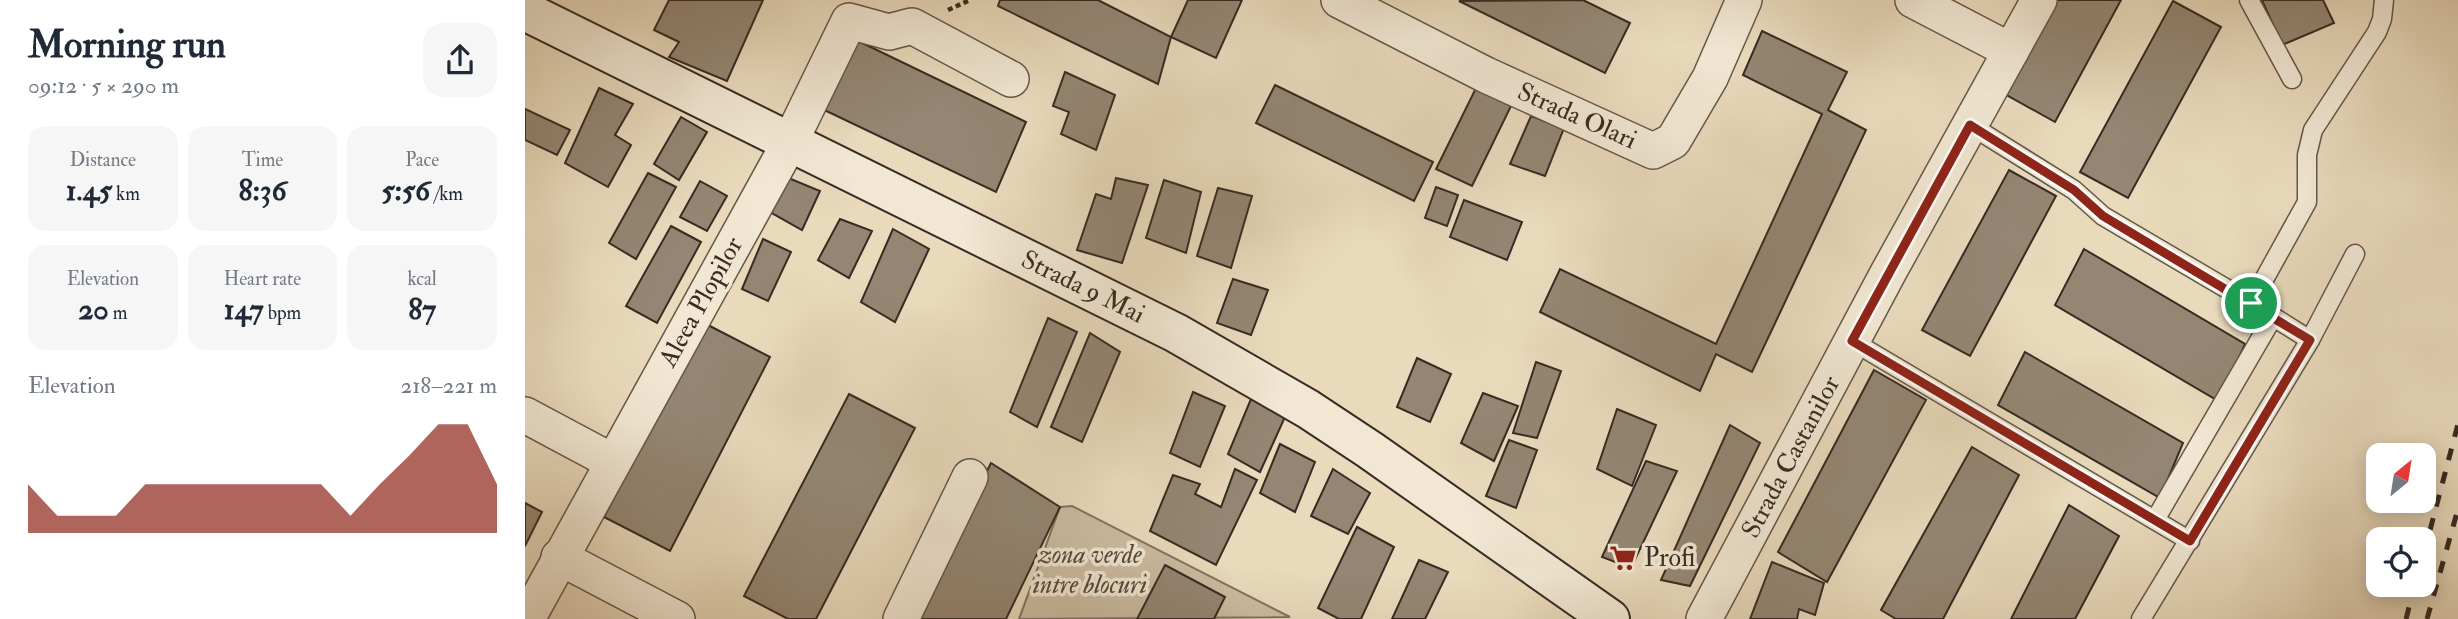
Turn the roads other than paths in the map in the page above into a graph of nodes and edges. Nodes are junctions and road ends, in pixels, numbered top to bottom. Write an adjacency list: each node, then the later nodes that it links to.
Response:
1 (1339, 0): 2 (street, Strada Olari)
2 (1744, 0)
3 (1913, 0): 7 (street)
4 (2039, 0): 9 (street, Strada Castanilor)
5 (2249, 0): 11 (lane)
6 (2384, 0): 15 (lane)
7 (1952, 9): 9 (street)
8 (525, 11): 13 (main road, Strada 9 Mai)
9 (2011, 51): 12 (street, Strada Castanilor)
10 (1011, 79): 13 (street, Aleea Plopilor)
11 (2292, 79)
12 (1970, 125): 15 (lane); 18 (street, Strada Castanilor)
13 (790, 142): 20 (street, Aleea Plopilor); 28 (main road, Strada 9 Mai)
14 (2355, 254): 17 (lane)
15 (2251, 303): 16 (lane)
16 (2273, 317): 17 (lane); 22 (lane)
17 (2310, 340): 23 (lane)
18 (1852, 341): 22 (lane); 29 (street, Strada Castanilor)
19 (525, 415): 20 (street)
20 (613, 462): 24 (street, Aleea Plopilor)
21 (970, 477): 27 (street)
22 (2155, 520): 23 (lane)
23 (2190, 541): 30 (lane)
24 (559, 557): 25 (street, Aleea Plopilor); 26 (street)
25 (527, 619)
26 (677, 619)
27 (901, 619)
28 (1610, 619)
29 (1704, 619)
30 (2141, 619)

